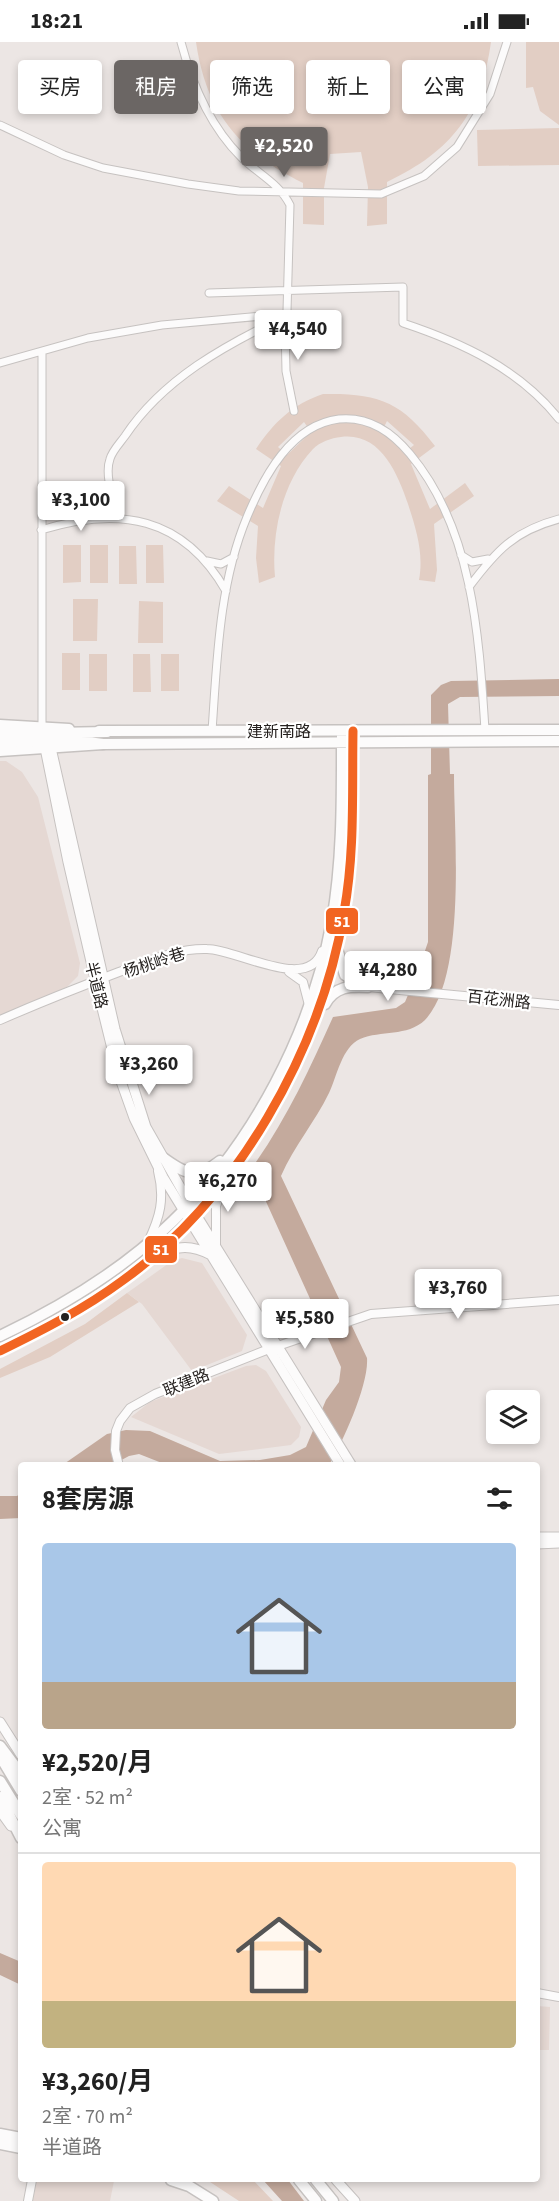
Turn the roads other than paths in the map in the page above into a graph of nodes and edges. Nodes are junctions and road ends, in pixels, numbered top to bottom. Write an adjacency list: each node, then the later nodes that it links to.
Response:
1 (181, 42): 4 (street)
2 (507, 42): 4 (street)
3 (0, 125): 4 (street)
4 (283, 191): 5 (street)
5 (288, 289): 6 (street); 7 (street); 11 (street)
6 (209, 293)
7 (282, 318): 8 (street); 10 (street); 12 (street)
8 (42, 352): 9 (street); 14 (street)
9 (0, 363)
10 (294, 411)
11 (559, 419)
12 (118, 518): 14 (street); 18 (street)
13 (559, 519): 17 (street)
14 (41, 530): 22 (street)
15 (460, 555): 16 (street); 17 (street); 19 (street)
16 (234, 557): 18 (street); 20 (street)
17 (490, 558): 19 (street)
18 (204, 559): 20 (street)
19 (469, 587): 23 (street)
20 (226, 591): 25 (street)
21 (0, 725): 22 (main road, 建新南路)
22 (42, 727): 27 (main road, 建新南路)
23 (485, 730): 24 (main road, 建新南路); 26 (main road, 建新南路)
24 (559, 730)
25 (212, 731): 26 (main road, 建新南路); 27 (main road, 建新南路)
26 (347, 731): 31 (main road)
27 (107, 732): 28 (main road)
28 (0, 734)
29 (559, 741): 31 (main road, 建新南路)
30 (0, 742): 32 (main road)
31 (347, 743): 32 (main road, 建新南路); 35 (main road); 36 (main road)
32 (104, 744): 33 (main road, 建新南路)
33 (48, 748): 34 (main road, 建新南路); 38 (main road, 半道路)
34 (0, 751)
35 (332, 921): 37 (street); 41 (main road)
36 (337, 947): 39 (main road); 43 (main road)
37 (278, 967): 38 (street, 杨桃岭巷); 41 (street)
38 (99, 979): 42 (street, 杨桃岭巷); 45 (main road, 半道路)
39 (368, 987): 40 (street, 百花洲路); 43 (main road)
40 (559, 1005)
41 (309, 1006): 44 (main road)
42 (0, 1020)
43 (314, 1023): 46 (main road)
44 (234, 1149): 45 (main road); 47 (main road)
45 (159, 1161): 47 (main road, 半道路); 48 (street)
46 (226, 1178): 47 (main road); 49 (street)
47 (190, 1211): 48 (main road); 49 (main road, 半道路); 50 (main road, 半道路); 51 (main road)
48 (148, 1243): 53 (main road)
49 (216, 1246): 54 (main road, 半道路)
50 (213, 1257): 51 (main road); 54 (main road, 半道路)
51 (140, 1268): 55 (main road)
52 (559, 1300): 54 (street, 联建路)
53 (0, 1336)
54 (274, 1347): 56 (street, 联建路); 57 (main road, 半道路); 58 (main road, 半道路)
55 (0, 1350)
56 (118, 1462)
57 (338, 1462)
58 (350, 1462)
59 (540, 1537): 60 (main road)
60 (559, 1537)
61 (559, 1543): 62 (main road)
62 (540, 1544)
63 (0, 1722): 65 (main road)
64 (0, 1746): 67 (main road)
65 (18, 1750)
66 (0, 1756): 69 (main road)
67 (18, 1770)
68 (0, 1781): 71 (main road)
69 (18, 1786)
70 (0, 1797): 73 (main road)
71 (18, 1810)
72 (0, 1811): 74 (main road)
73 (18, 1832)
74 (18, 1834)
75 (540, 1994): 76 (street)
76 (559, 1997)
77 (0, 2134): 78 (main road)
78 (18, 2137)
79 (0, 2144): 80 (main road)
80 (18, 2147)
81 (32, 2182): 87 (street)
82 (177, 2182): 88 (main road)
83 (189, 2182): 89 (main road)
84 (301, 2182): 90 (main road)
85 (318, 2182): 91 (main road)
86 (338, 2182): 92 (main road)
87 (28, 2201)
88 (213, 2201)
89 (223, 2201)
90 (316, 2201)
91 (333, 2201)
92 (355, 2201)

